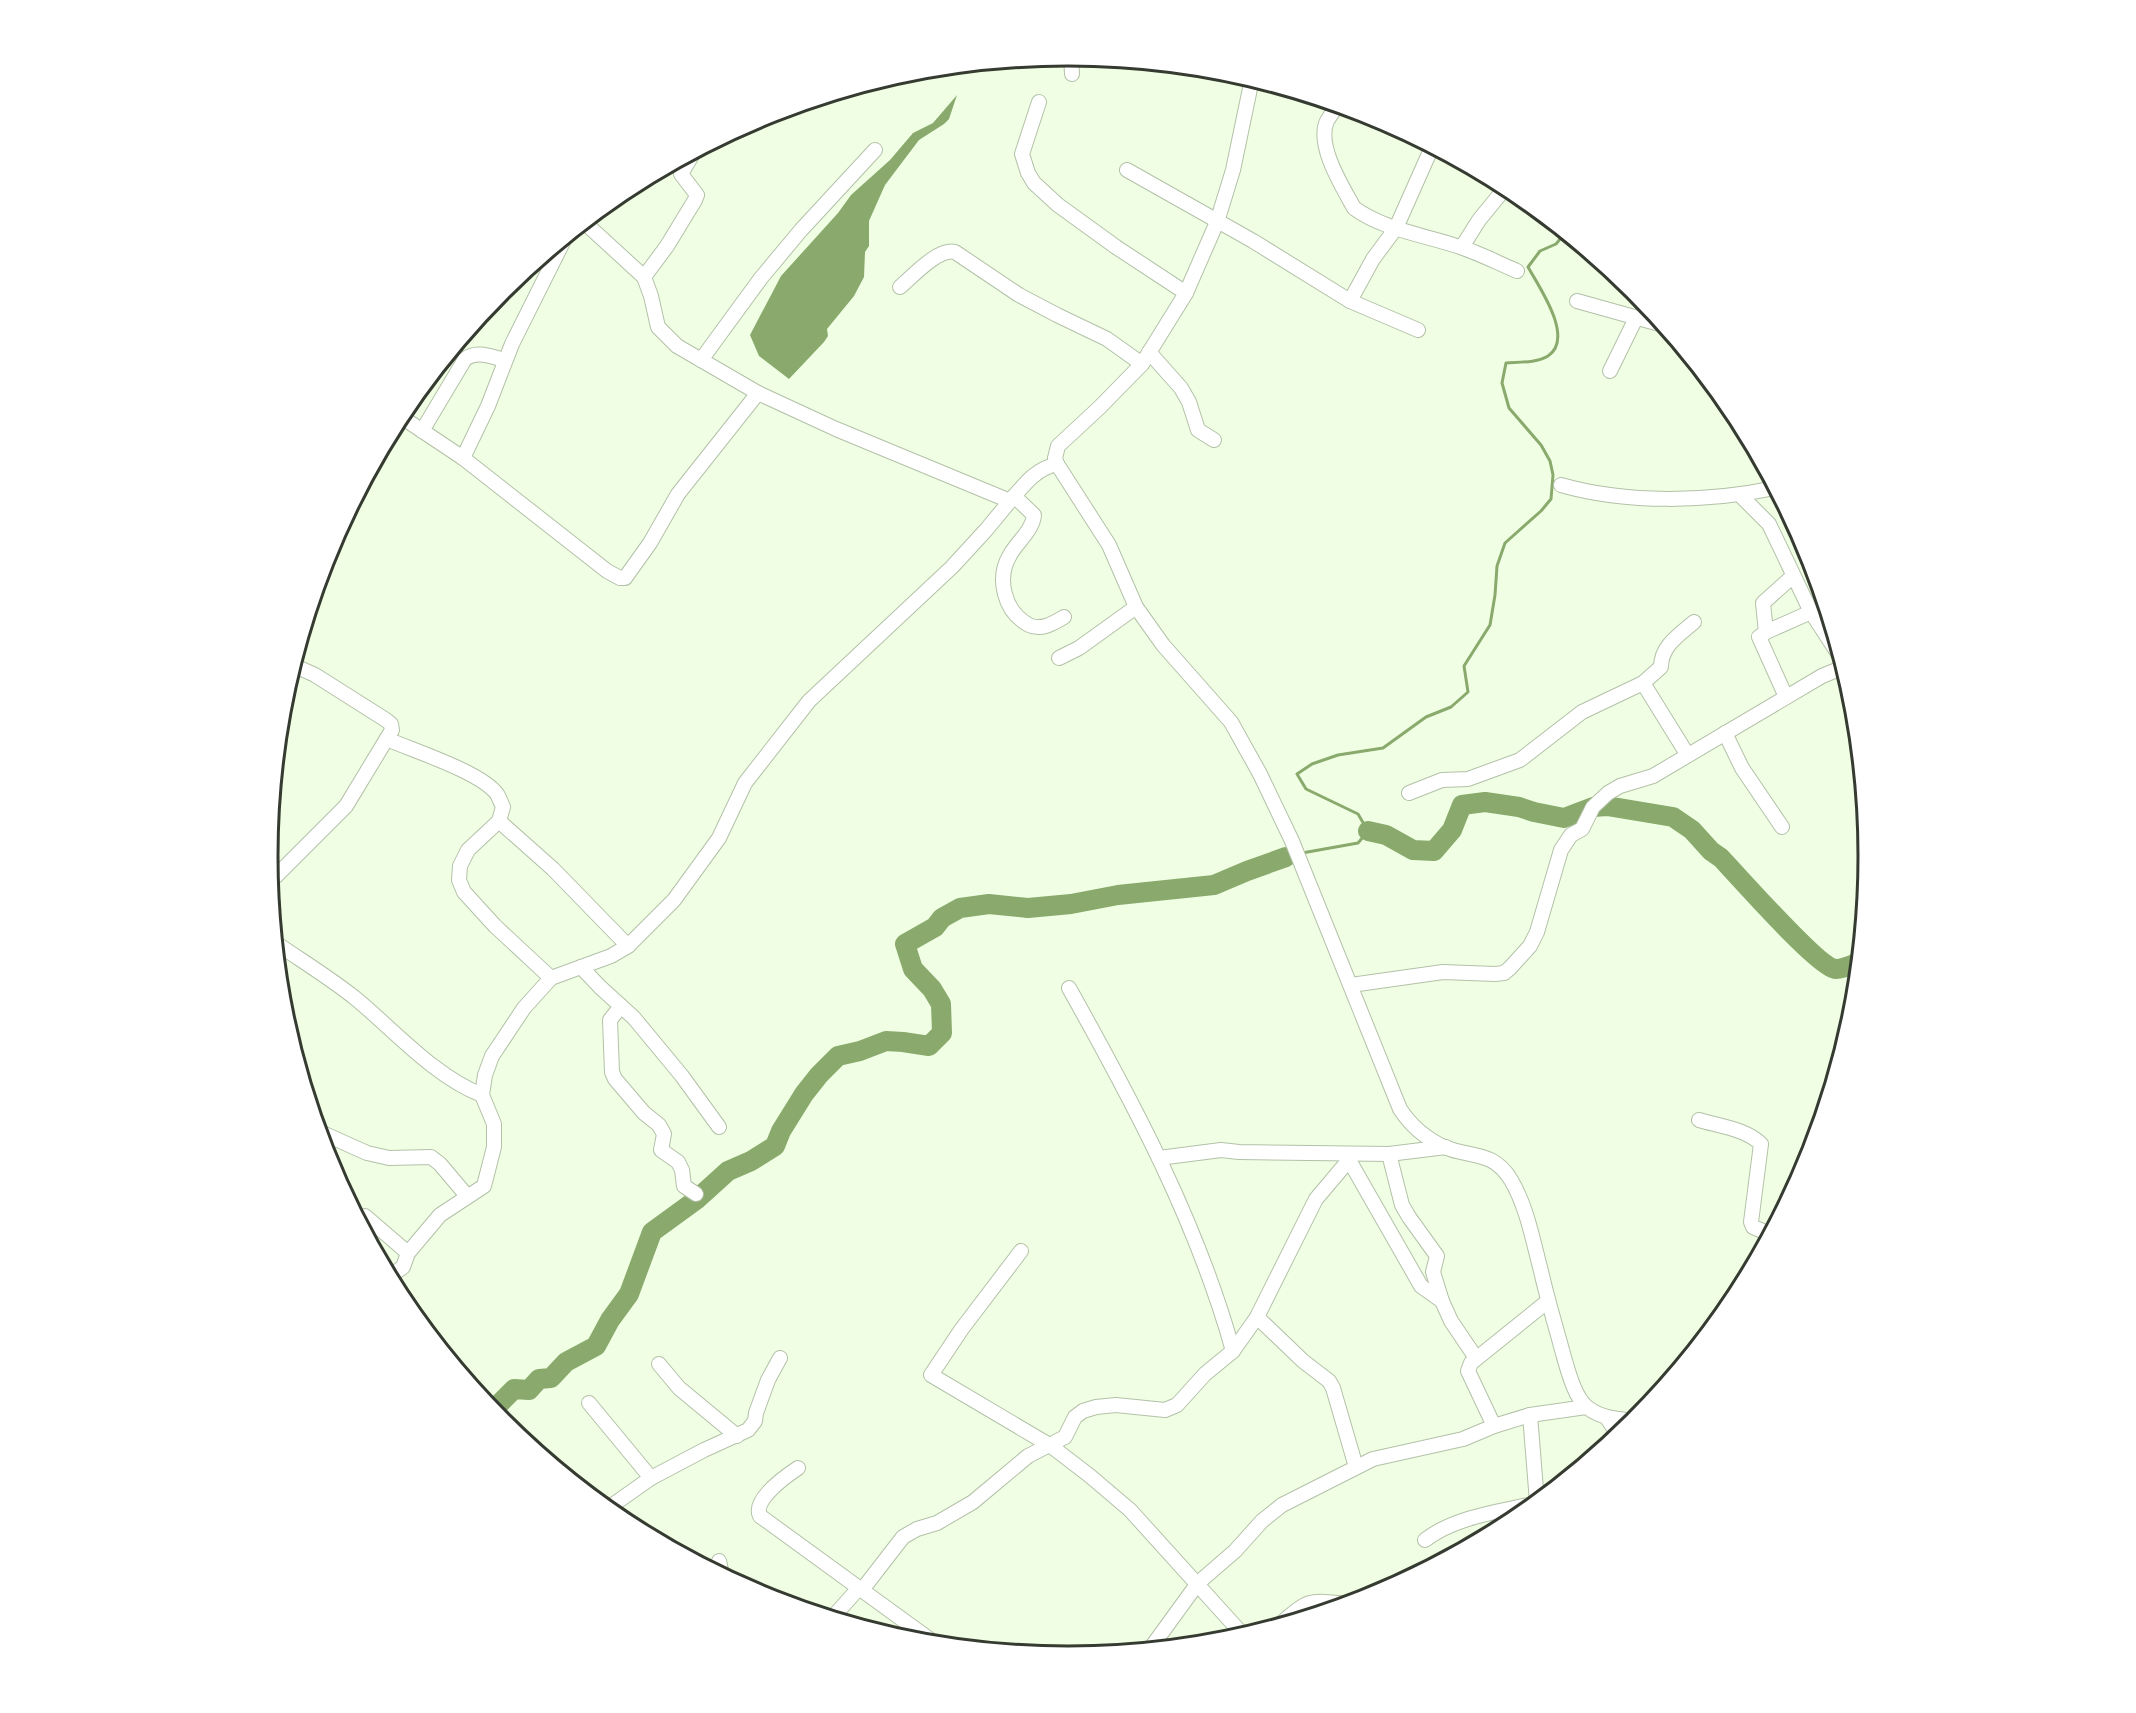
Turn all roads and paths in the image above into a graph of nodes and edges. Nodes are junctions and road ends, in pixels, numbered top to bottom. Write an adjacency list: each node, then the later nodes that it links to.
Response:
1 (1072, 66): 2 (street)
2 (1072, 74)
3 (1250, 88): 11 (street)
4 (1039, 102): 19 (street)
5 (1333, 112): 13 (street)
6 (875, 150): 27 (street)
7 (1428, 153): 13 (street)
8 (686, 165): 17 (street)
9 (1127, 170): 11 (street)
10 (1500, 195): 14 (street)
11 (1217, 222): 19 (street); 20 (street)
12 (590, 227): 17 (street)
13 (1396, 228): 14 (street); 20 (street)
14 (1462, 247): 16 (street)
15 (557, 253): 26 (street)
16 (1517, 271)
17 (644, 277): 27 (street)
18 (900, 287): 25 (street)
19 (1186, 293): 25 (street)
20 (1350, 301): 24 (street)
21 (1577, 301): 22 (street)
22 (1636, 318): 23 (street); 28 (street)
23 (1649, 321)
24 (1418, 330)
25 (1146, 358): 32 (street); 34 (street)
26 (505, 360): 31 (street); 33 (street)
27 (700, 360): 29 (street)
28 (1610, 371)
29 (758, 393): 33 (street); 38 (street)
30 (408, 422): 31 (street)
31 (422, 431): 33 (street)
32 (1214, 440)
33 (463, 458)
34 (1057, 464): 38 (street); 40 (street)
35 (1561, 485): 37 (street)
36 (1768, 490): 37 (street)
37 (1741, 496): 39 (street)
38 (1012, 498): 42 (street); 58 (street)
39 (1793, 576): 41 (street); 44 (street)
40 (1136, 607): 46 (street); 62 (street)
41 (1810, 612): 44 (street); 45 (street)
42 (1064, 617)
43 (1694, 622): 49 (street)
44 (1766, 632): 50 (street)
45 (1828, 639)
46 (1059, 658)
47 (300, 668): 52 (street)
48 (1836, 670): 50 (street)
49 (1643, 683): 53 (street); 54 (street)
50 (1786, 697): 51 (street)
51 (1725, 734): 53 (street); 56 (street)
52 (387, 739): 55 (street); 57 (street)
53 (1687, 754): 62 (street)
54 (1409, 793)
55 (499, 821): 58 (street); 61 (street)
56 (1782, 827)
57 (278, 874)
58 (628, 946): 60 (street)
59 (283, 948): 65 (street)
60 (580, 967): 61 (street); 64 (street)
61 (551, 978): 65 (street)
62 (1351, 985): 69 (street)
63 (1069, 988): 72 (street)
64 (621, 1006): 67 (street); 73 (street)
65 (482, 1095): 74 (street)
66 (1699, 1120): 76 (street)
67 (719, 1127)
68 (329, 1136): 74 (street)
69 (1446, 1147): 70 (street); 81 (street)
70 (1389, 1154): 71 (street); 80 (street)
71 (1351, 1157): 72 (street); 80 (street); 82 (street)
72 (1159, 1158): 83 (street)
73 (696, 1194)
74 (467, 1196): 78 (street)
75 (365, 1216): 78 (street)
76 (1764, 1231)
77 (1021, 1251): 95 (street)
78 (408, 1253): 79 (street)
79 (396, 1272)
80 (1442, 1301): 85 (street)
81 (1548, 1301): 85 (street); 88 (street)
82 (1257, 1317): 83 (street); 96 (street)
83 (1233, 1351): 95 (street)
84 (780, 1358): 94 (street)
85 (1476, 1358): 92 (street)
86 (659, 1364): 94 (street)
87 (589, 1403): 98 (street)
88 (1586, 1407): 89 (street); 90 (street)
89 (1530, 1415): 92 (street); 99 (street)
90 (1607, 1418): 91 (street); 93 (street)
91 (1622, 1420)
92 (1494, 1426): 96 (street)
93 (1614, 1428)
94 (737, 1436): 98 (street)
95 (1051, 1446): 105 (street); 106 (street)
96 (1356, 1467): 105 (street)
97 (798, 1468): 106 (street)
98 (651, 1478): 100 (street)
99 (1536, 1493)
100 (615, 1504)
101 (1514, 1509): 102 (street)
102 (1425, 1540)
103 (719, 1561): 104 (street)
104 (720, 1566)
105 (1198, 1583): 110 (street); 112 (street)
106 (860, 1589): 108 (street); 111 (street)
107 (1330, 1602): 109 (street)
108 (838, 1612)
109 (1292, 1614)
110 (1237, 1628)
111 (921, 1633)
112 (1155, 1642)

